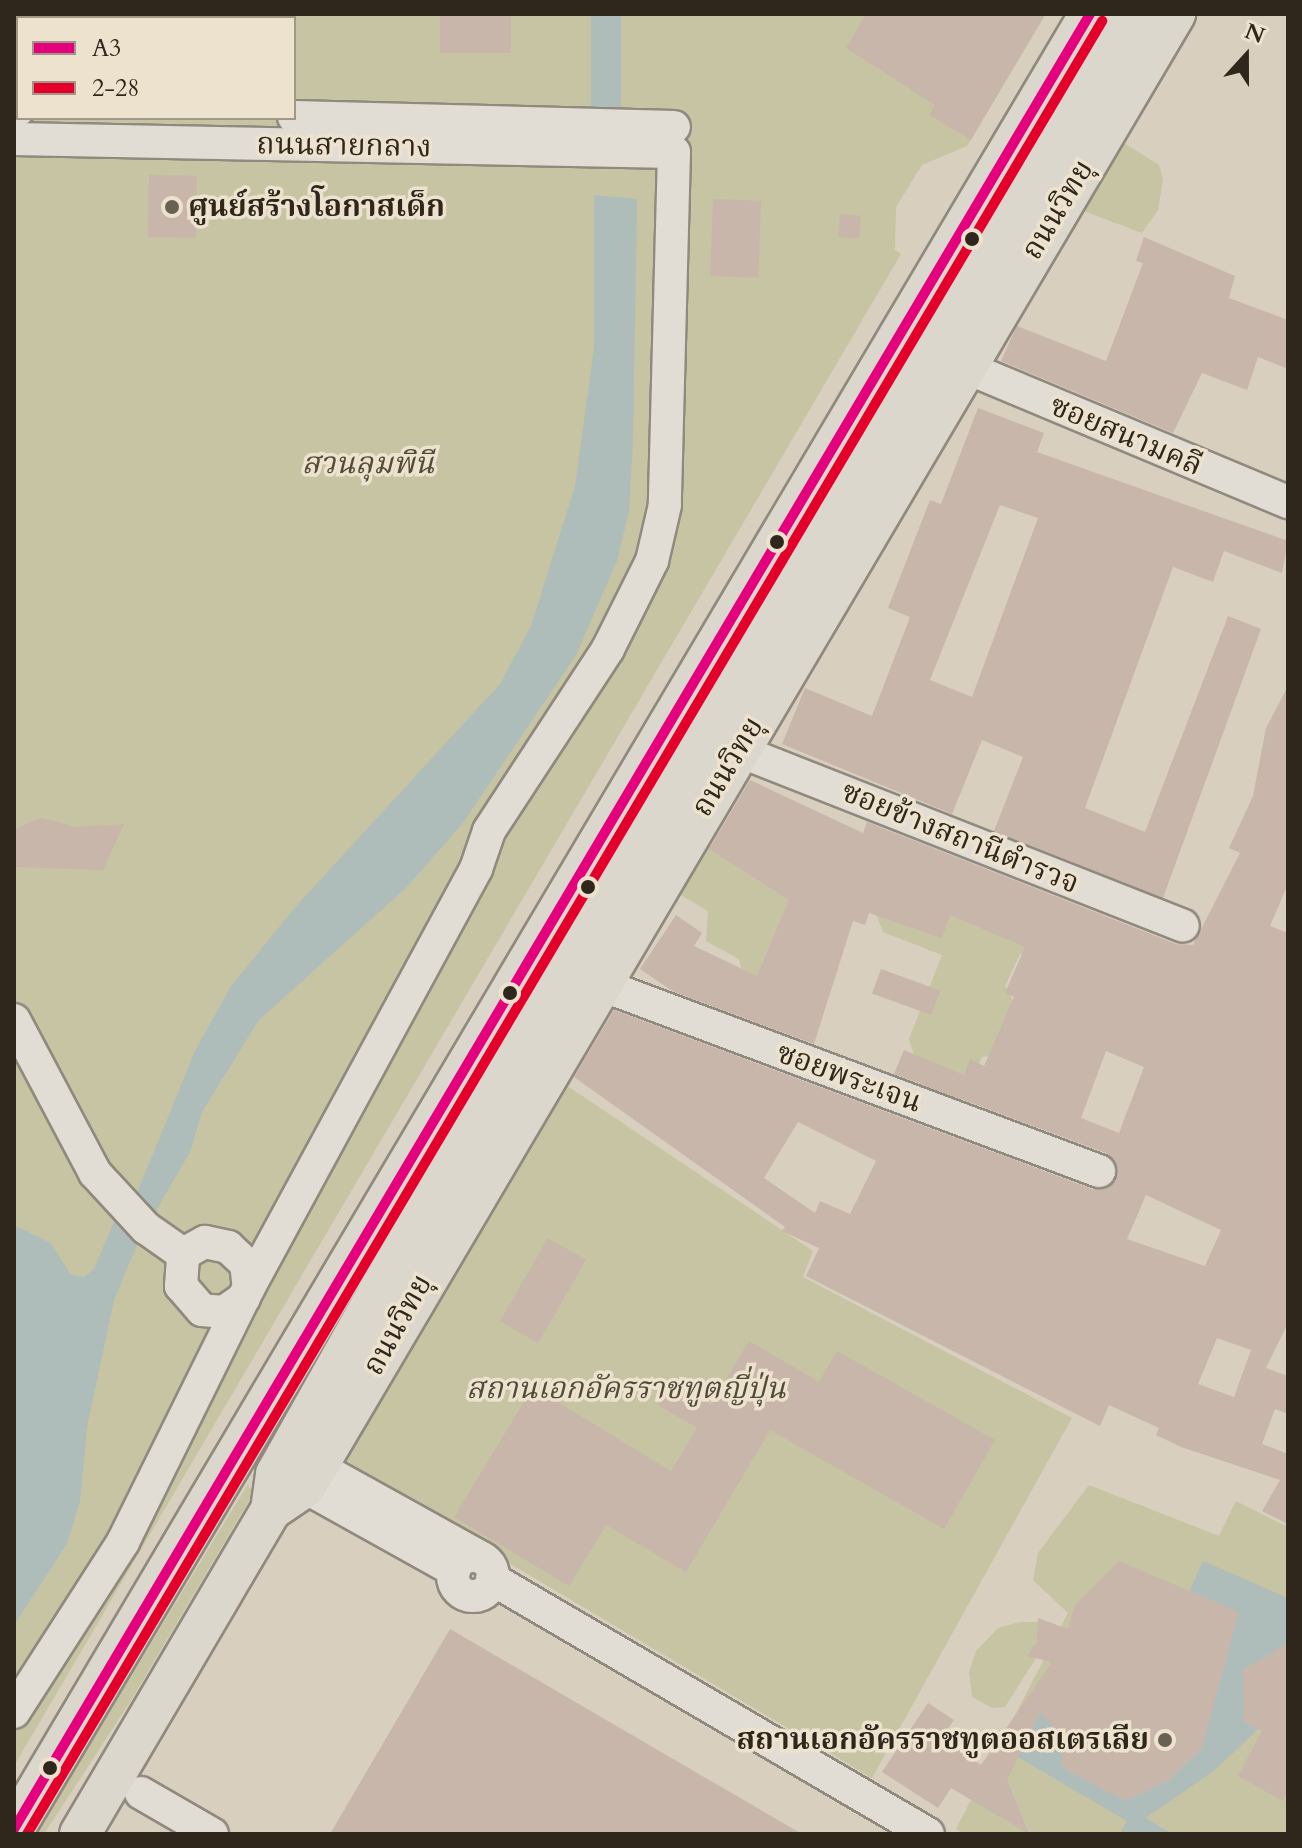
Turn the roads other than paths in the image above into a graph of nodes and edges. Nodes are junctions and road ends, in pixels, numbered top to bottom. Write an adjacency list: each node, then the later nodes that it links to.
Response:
1 (1090, 14): 11 (main road, ถนนวิทยุ)
2 (1133, 14): 8 (main road, ถนนวิทยุ)
3 (1175, 14): 8 (main road, ถนนวิทยุ)
4 (296, 117): 6 (street, ถนนสายกลาง)
5 (137, 130): 6 (street, ถนนสายกลาง); 7 (street, ถนนสายกลาง)
6 (381, 133): 19 (street, ถนนสายกลาง)
7 (14, 139)
8 (1022, 238): 9 (main road, ถนนวิทยุ); 11 (main road, ถนนวิทยุ)
9 (965, 367): 10 (street, ซอยสนามคลี); 11 (main road, ถนนวิทยุ)
10 (1288, 502)
11 (829, 530): 12 (main road, ถนนวิทยุ); 17 (main road, ถนนวิทยุ)
12 (737, 750): 13 (street, ซอยข้างสถานีตำรวจ); 14 (main road, ถนนวิทยุ)
13 (1183, 926)
14 (599, 984): 16 (street, ซอยพระเจน); 17 (main road, ถนนวิทยุ)
15 (14, 1020): 18 (street)
16 (1099, 1171)
17 (424, 1212): 20 (main road, ถนนวิทยุ); 21 (main road, ถนนวิทยุ)
18 (183, 1254): 19 (street); 19 (street)
19 (246, 1292): 22 (street)
20 (253, 1431): 21 (main road); 24 (main road, ถนนวิทยุ)
21 (303, 1468): 25 (main road, ถนนวิทยุ); 27 (street)
22 (14, 1712)
23 (141, 1793): 26 (street)
24 (14, 1829)
25 (80, 1834)
26 (212, 1834)
27 (928, 1834)

